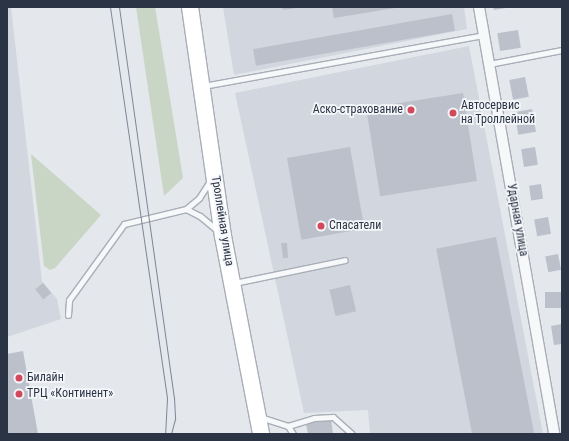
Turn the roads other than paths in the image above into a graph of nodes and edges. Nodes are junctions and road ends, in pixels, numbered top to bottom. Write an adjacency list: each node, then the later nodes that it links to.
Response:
1 (190, 7): 6 (main road, Троллейная улица)
2 (479, 7): 3 (street, Ударная улица)
3 (484, 35): 5 (street, Ударная улица); 6 (lane)
4 (562, 50): 5 (lane)
5 (489, 64): 18 (street, Ударная улица)
6 (202, 86): 7 (main road, Троллейная улица)
7 (214, 171): 8 (lane); 9 (main road, Троллейная улица)
8 (186, 209): 9 (lane); 12 (lane)
9 (223, 236): 11 (main road, Троллейная улица)
10 (345, 260): 11 (lane)
11 (233, 283): 13 (main road, Троллейная улица)
12 (68, 316)
13 (258, 416): 14 (lane); 15 (main road, Троллейная улица)
14 (288, 426): 16 (lane); 17 (lane)
15 (261, 434)
16 (293, 434)
17 (352, 434)
18 (554, 434)

